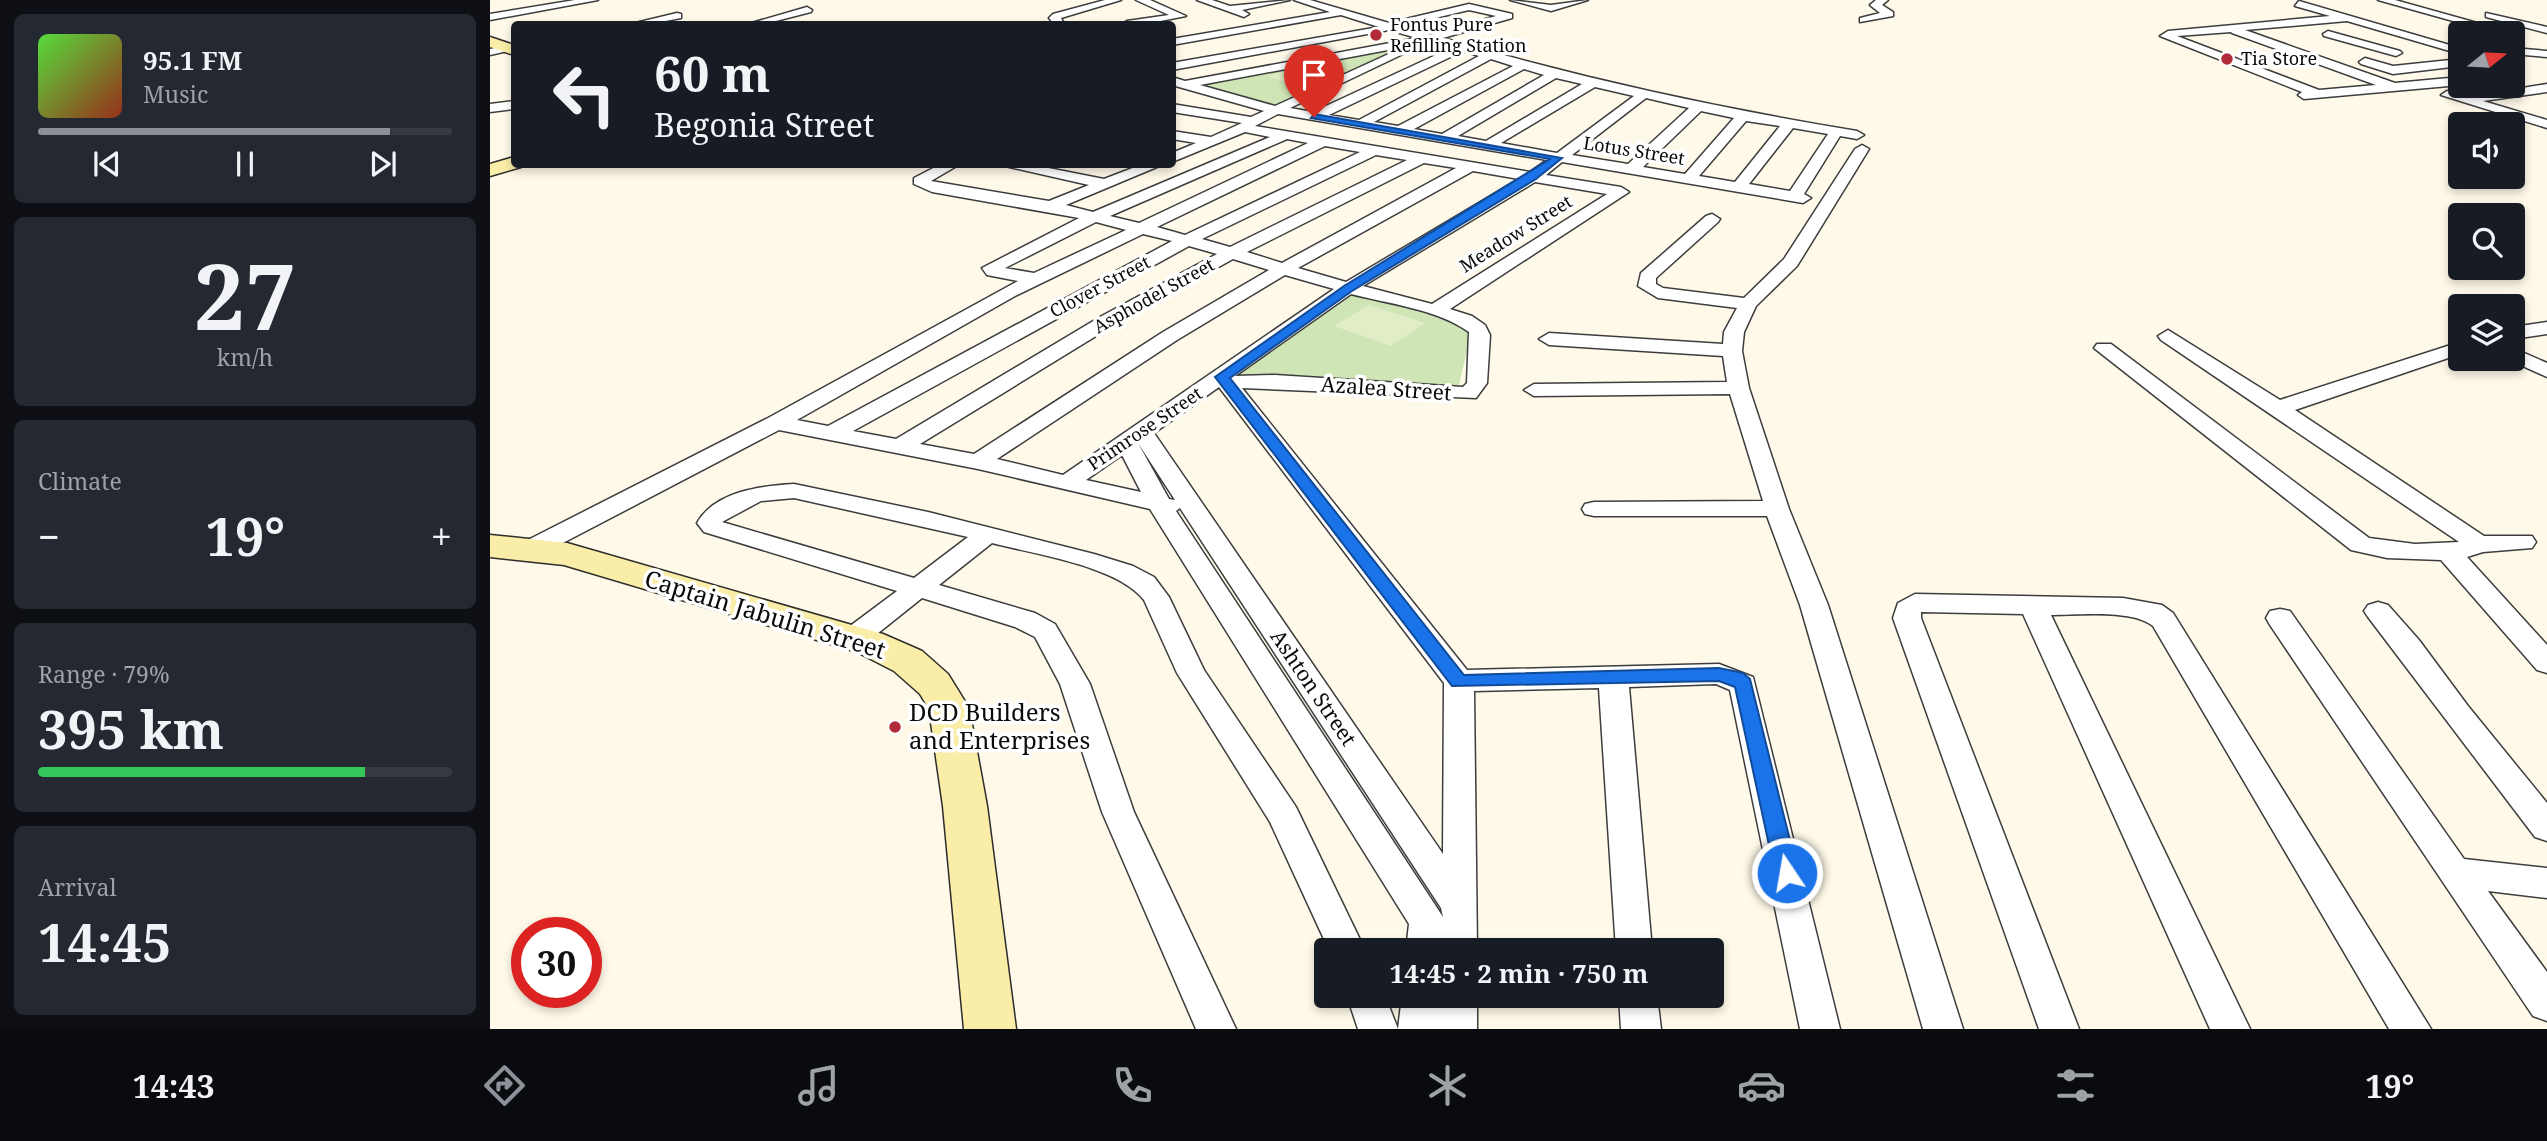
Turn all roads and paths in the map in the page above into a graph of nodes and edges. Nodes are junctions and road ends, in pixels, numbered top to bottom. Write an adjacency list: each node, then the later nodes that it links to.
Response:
1 (593, 0): 21 (street)
2 (1116, 0): 13 (street)
3 (1141, 0): 32 (street)
4 (1285, 0): 12 (street)
5 (1299, 0): 15 (street)
6 (1583, 0): 10 (street)
7 (1883, 0): 27 (street)
8 (2431, 0): 35 (street)
9 (1205, 1): 12 (street)
10 (1522, 1)
11 (2337, 1): 24 (street)
12 (1226, 4): 22 (street)
13 (1098, 5): 17 (street); 32 (street)
14 (2380, 5): 23 (street)
15 (1317, 6): 18 (street); 22 (street)
16 (807, 10): 29 (street)
17 (1071, 13): 30 (street); 31 (street)
18 (1341, 13): 26 (street); 53 (street)
19 (567, 16): 25 (street)
20 (677, 16): 28 (street)
21 (490, 17)
22 (1251, 17): 41 (street)
23 (2449, 17): 33 (street); 34 (street)
24 (2348, 18): 40 (street); 42 (street)
25 (554, 19)
26 (1364, 20): 39 (street); 62 (street)
27 (1864, 20)
28 (651, 21)
29 (764, 21)
30 (1056, 21)
31 (1090, 21)
32 (1150, 21)
33 (2410, 21)
34 (2466, 21)
35 (2510, 21)
36 (2525, 24): 38 (street)
37 (2525, 25): 38 (street)
38 (2528, 25): 44 (street)
39 (1390, 27): 50 (street); 50 (street); 68 (street)
40 (2386, 28): 48 (street); 60 (street)
41 (1176, 29)
42 (2229, 29): 46 (street); 52 (street)
43 (502, 30): 45 (street)
44 (2547, 30)
45 (490, 32)
46 (2195, 32): 54 (street); 79 (street)
47 (2436, 33): 48 (street)
48 (2410, 35): 57 (street)
49 (2294, 37): 52 (street)
50 (1429, 38): 58 (street); 74 (street); 88 (street)
51 (2525, 38): 56 (street)
52 (2260, 40): 75 (street)
53 (1176, 41)
54 (2220, 41)
55 (490, 42): 59 (street)
56 (2547, 44)
57 (2448, 47)
58 (1460, 48): 65 (street); 92 (street)
59 (511, 49): 61 (street)
60 (2448, 50)
61 (490, 52)
62 (1176, 52)
63 (2525, 52): 64 (street)
64 (2547, 54)
65 (1488, 56): 69 (street); 97 (street)
66 (2358, 60): 67 (street)
67 (2448, 64)
68 (1176, 66)
69 (1521, 66): 70 (street); 98 (street)
70 (1554, 74): 73 (street); 102 (street)
71 (2322, 78): 77 (street)
72 (2448, 82): 75 (street)
73 (1592, 83): 78 (street); 105 (street)
74 (1176, 84): 88 (street, Lotus Street)
75 (2397, 88): 77 (street)
76 (2547, 88): 82 (street)
77 (2360, 91): 79 (street)
78 (1644, 94): 84 (street); 108 (street, Primrose Street)
79 (2319, 94): 81 (street)
80 (2447, 95): 82 (street)
81 (2295, 96)
82 (2465, 100): 89 (street)
83 (511, 105): 85 (street)
84 (1698, 106): 91 (street); 115 (street)
85 (490, 108)
86 (1176, 109): 94 (street)
87 (2547, 109): 90 (street)
88 (1276, 110): 92 (street, Lotus Street); 94 (street)
89 (2504, 112)
90 (2525, 112)
91 (1743, 116): 95 (street); 118 (street)
92 (1314, 117): 97 (street, Lotus Street)
93 (2525, 118): 96 (street)
94 (1248, 124): 100 (street); 103 (street)
95 (1789, 124): 99 (street); 120 (street)
96 (2547, 124)
97 (1359, 125): 98 (street, Lotus Street)
98 (1400, 131): 102 (street, Lotus Street)
99 (1836, 132): 120 (street, Lotus Street); 130 (street)
100 (1286, 135): 104 (street); 122 (street)
101 (1176, 136): 103 (street)
102 (1443, 139): 105 (street, Lotus Street)
103 (1211, 141): 107 (street)
104 (1326, 141): 106 (street); 124 (street)
105 (1489, 145): 108 (street, Lotus Street)
106 (1377, 149): 109 (street); 125 (street, Clover Street)
107 (1176, 156)
108 (1558, 158): 115 (street, Lotus Street); 117 (street, Primrose Street)
109 (1420, 159): 111 (street); 126 (street, Asphodel Street)
110 (511, 164): 116 (street)
111 (1470, 167): 117 (street); 127 (street)
112 (945, 168): 121 (street)
113 (1024, 168): 119 (street)
114 (1147, 168): 119 (street)
115 (1633, 169): 118 (street, Lotus Street)
116 (490, 170)
117 (1532, 177): 129 (street, Primrose Street); 131 (street, Meadow Street)
118 (1688, 179): 120 (street, Lotus Street)
119 (1106, 184): 121 (street)
120 (1739, 187)
121 (1049, 206): 122 (street)
122 (1094, 217): 124 (street); 128 (street)
123 (1712, 219): 130 (street)
124 (1140, 228): 125 (street); 128 (street)
125 (1187, 240): 126 (street); 146 (street, Clover Street)
126 (1230, 254): 127 (street); 148 (street, Asphodel Street)
127 (1283, 269): 129 (street); 149 (street)
128 (1035, 279): 145 (street)
129 (1348, 288): 131 (street); 141 (street, Primrose Street)
130 (1748, 304): 137 (street)
131 (1435, 310): 141 (street, Azalea Street)
132 (2547, 328): 133 (street)
133 (2525, 331)
134 (2168, 336): 144 (street)
135 (1549, 339): 137 (street)
136 (2104, 348): 159 (street)
137 (1731, 351): 142 (street)
138 (2448, 352): 144 (street)
139 (2525, 360): 140 (street)
140 (2547, 371)
141 (1225, 380): 147 (street, Primrose Street); 167 (street)
142 (1739, 388): 143 (street); 154 (street)
143 (1534, 390)
144 (2278, 408): 156 (street)
145 (776, 423): 146 (street); 158 (street)
146 (829, 435): 148 (street)
147 (1134, 437): 150 (street, Primrose Street); 151 (street, Ashton Street); 152 (street, Ashton Street)
148 (897, 448): 149 (street)
149 (978, 462): 150 (street)
150 (1065, 484): 151 (street)
151 (1160, 505): 152 (street); 172 (street, Ashton Street)
152 (1192, 508): 171 (street, Ashton Street)
153 (1594, 509): 154 (street)
154 (1777, 509): 188 (street)
155 (986, 537): 160 (street); 160 (street); 173 (street)
156 (2477, 542): 157 (street); 159 (street)
157 (2523, 542)
158 (509, 548): 164 (street, Captain Jabulin Street)
159 (2448, 552): 165 (street)
160 (921, 588): 164 (street); 182 (street)
161 (2032, 604): 189 (street); 190 (street); 191 (street)
162 (2378, 611): 168 (street)
163 (2280, 618): 169 (street)
164 (852, 639): 181 (street, Captain Jabulin Street)
165 (2547, 663)
166 (1613, 676): 167 (street); 175 (street); 187 (street)
167 (1459, 681): 171 (street)
168 (2547, 827)
169 (2454, 873): 170 (street); 176 (street)
170 (2547, 883)
171 (1461, 909): 172 (street); 174 (street)
172 (1426, 936)
173 (1341, 938)
174 (1460, 938)
175 (1633, 938)
176 (2547, 1003)
177 (1370, 1008): 183 (street)
178 (1420, 1008): 184 (street)
179 (1458, 1008): 185 (street)
180 (1639, 1008): 186 (street)
181 (990, 1029)
182 (1216, 1029)
183 (1377, 1029)
184 (1418, 1029)
185 (1457, 1029)
186 (1641, 1029)
187 (1820, 1029)
188 (1943, 1029)
189 (2059, 1029)
190 (2230, 1029)
191 (2411, 1029)

